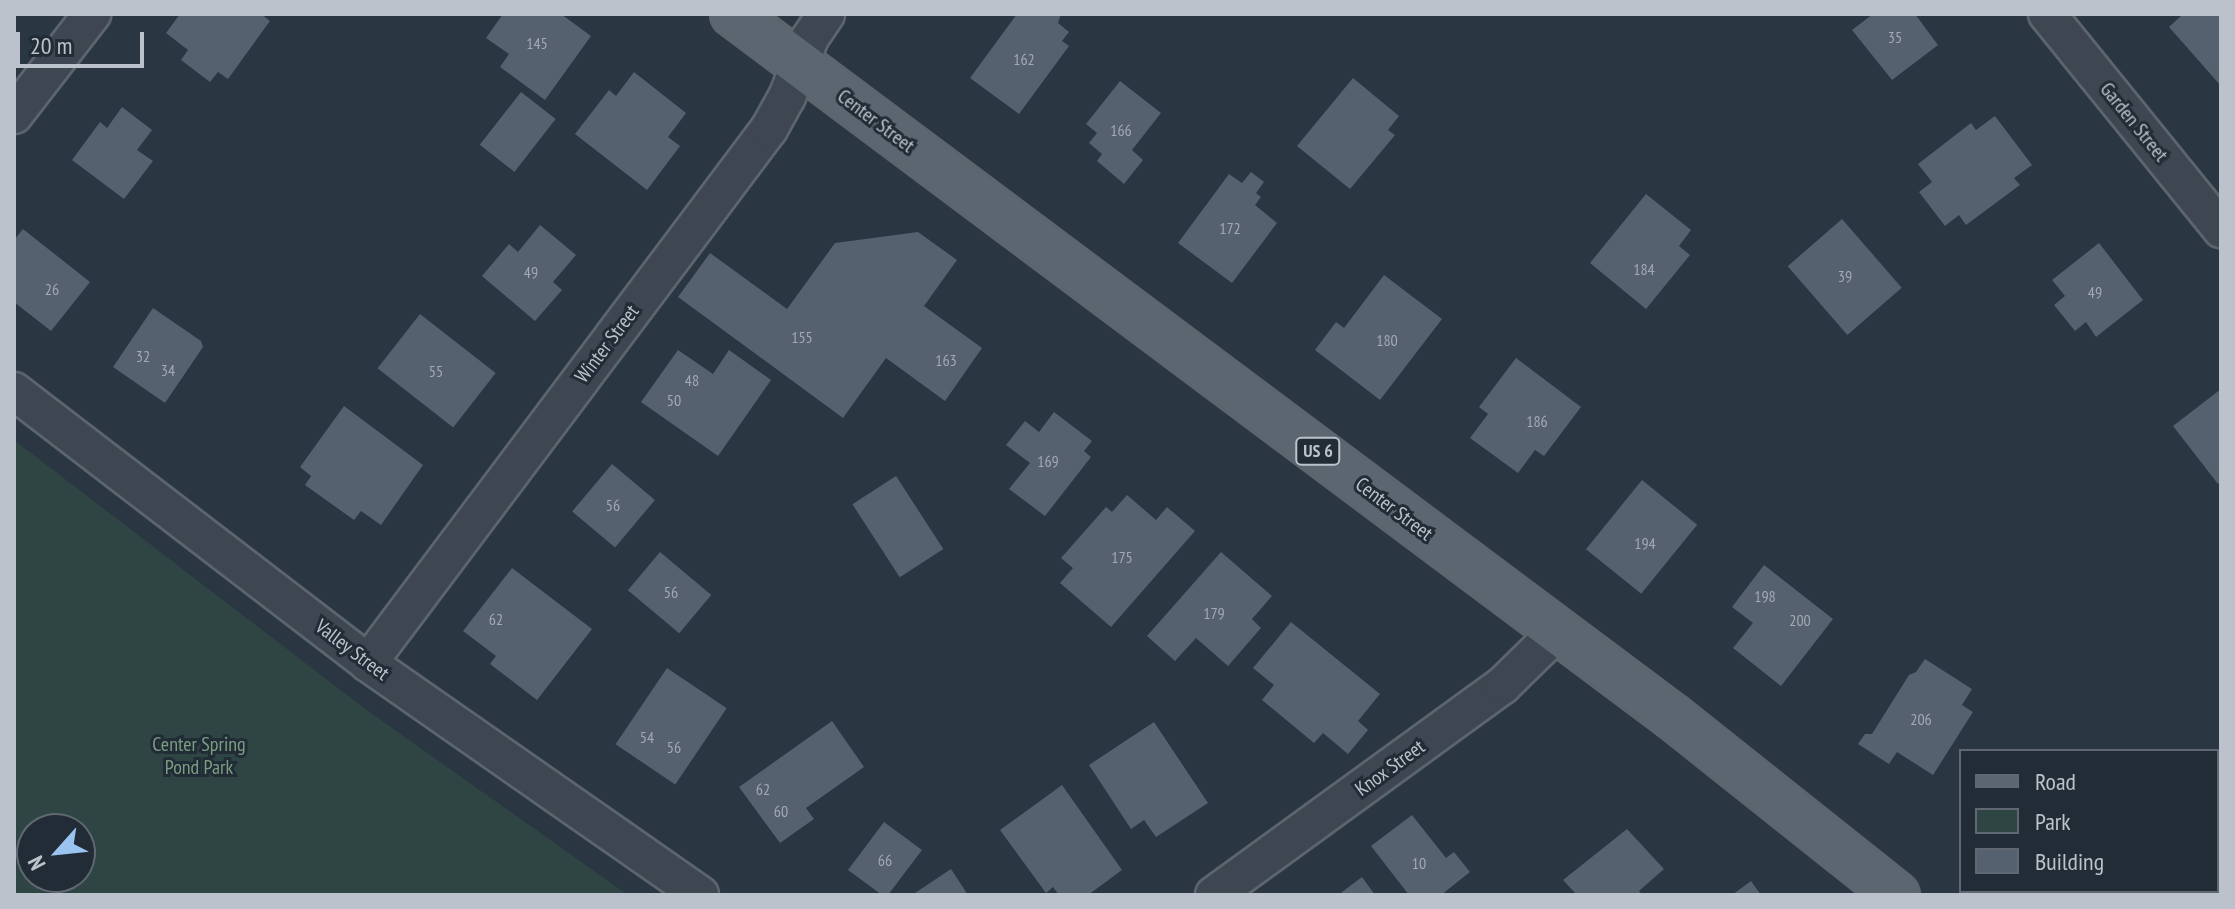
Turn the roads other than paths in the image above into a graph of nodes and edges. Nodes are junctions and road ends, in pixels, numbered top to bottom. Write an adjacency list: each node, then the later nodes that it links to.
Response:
1 (92, 14): 6 (street)
2 (733, 14): 5 (main road, Center Street / US 6)
3 (826, 14): 5 (street, Winter Street)
4 (2047, 14): 7 (street, Garden Street)
5 (800, 64): 9 (main road, Center Street / US 6); 10 (street, Winter Street)
6 (14, 115)
7 (2221, 229)
8 (14, 391): 10 (street, Valley Street)
9 (1558, 631): 11 (main road, Center Street / US 6); 13 (street, Knox Street)
10 (368, 663): 12 (street, Valley Street)
11 (1886, 892)
12 (700, 895)
13 (1214, 895)

